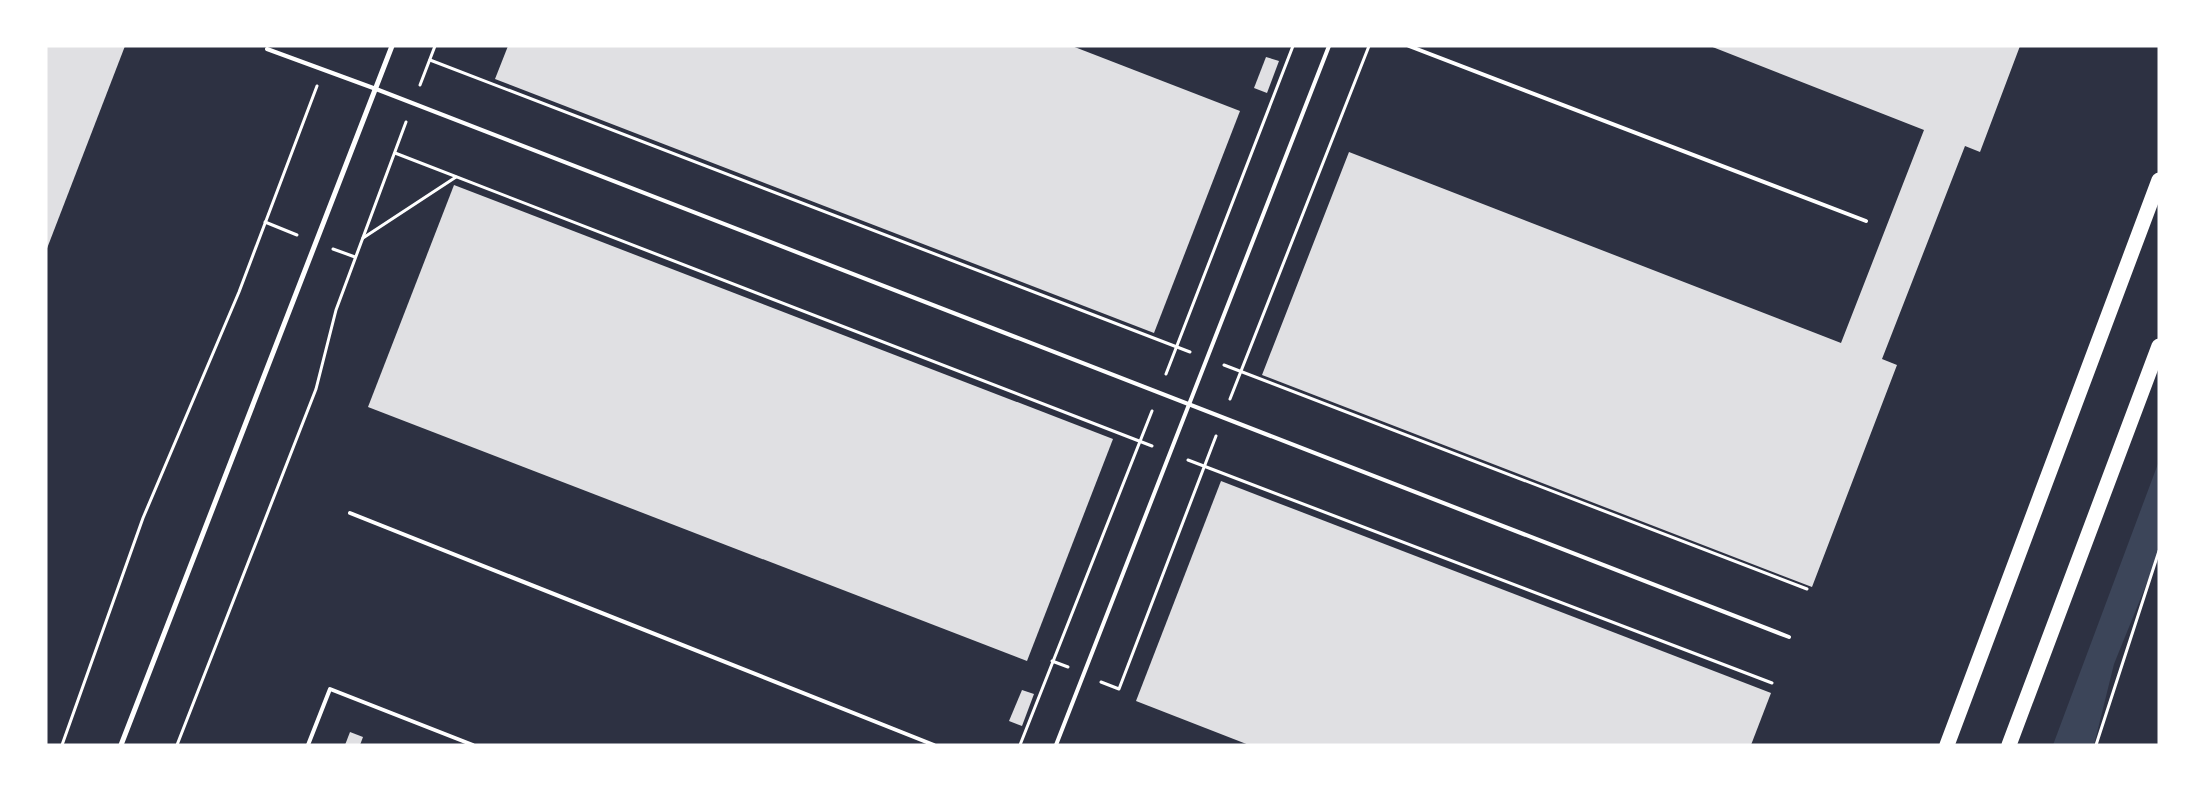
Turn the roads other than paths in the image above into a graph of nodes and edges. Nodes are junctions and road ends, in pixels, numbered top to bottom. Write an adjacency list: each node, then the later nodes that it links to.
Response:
1 (392, 46): 5 (street)
2 (1329, 46): 9 (lane)
3 (1409, 46): 7 (lane)
4 (267, 49): 5 (lane)
5 (376, 88): 9 (lane); 12 (street)
6 (2159, 180): 17 (highway)
7 (1866, 221)
8 (2159, 346): 18 (highway)
9 (1190, 405): 11 (lane); 16 (lane)
10 (350, 513): 15 (lane)
11 (1789, 637)
12 (122, 745)
13 (308, 745): 14 (lane)
14 (473, 745)
15 (934, 745)
16 (1056, 745)
17 (1947, 745)
18 (2009, 745)

